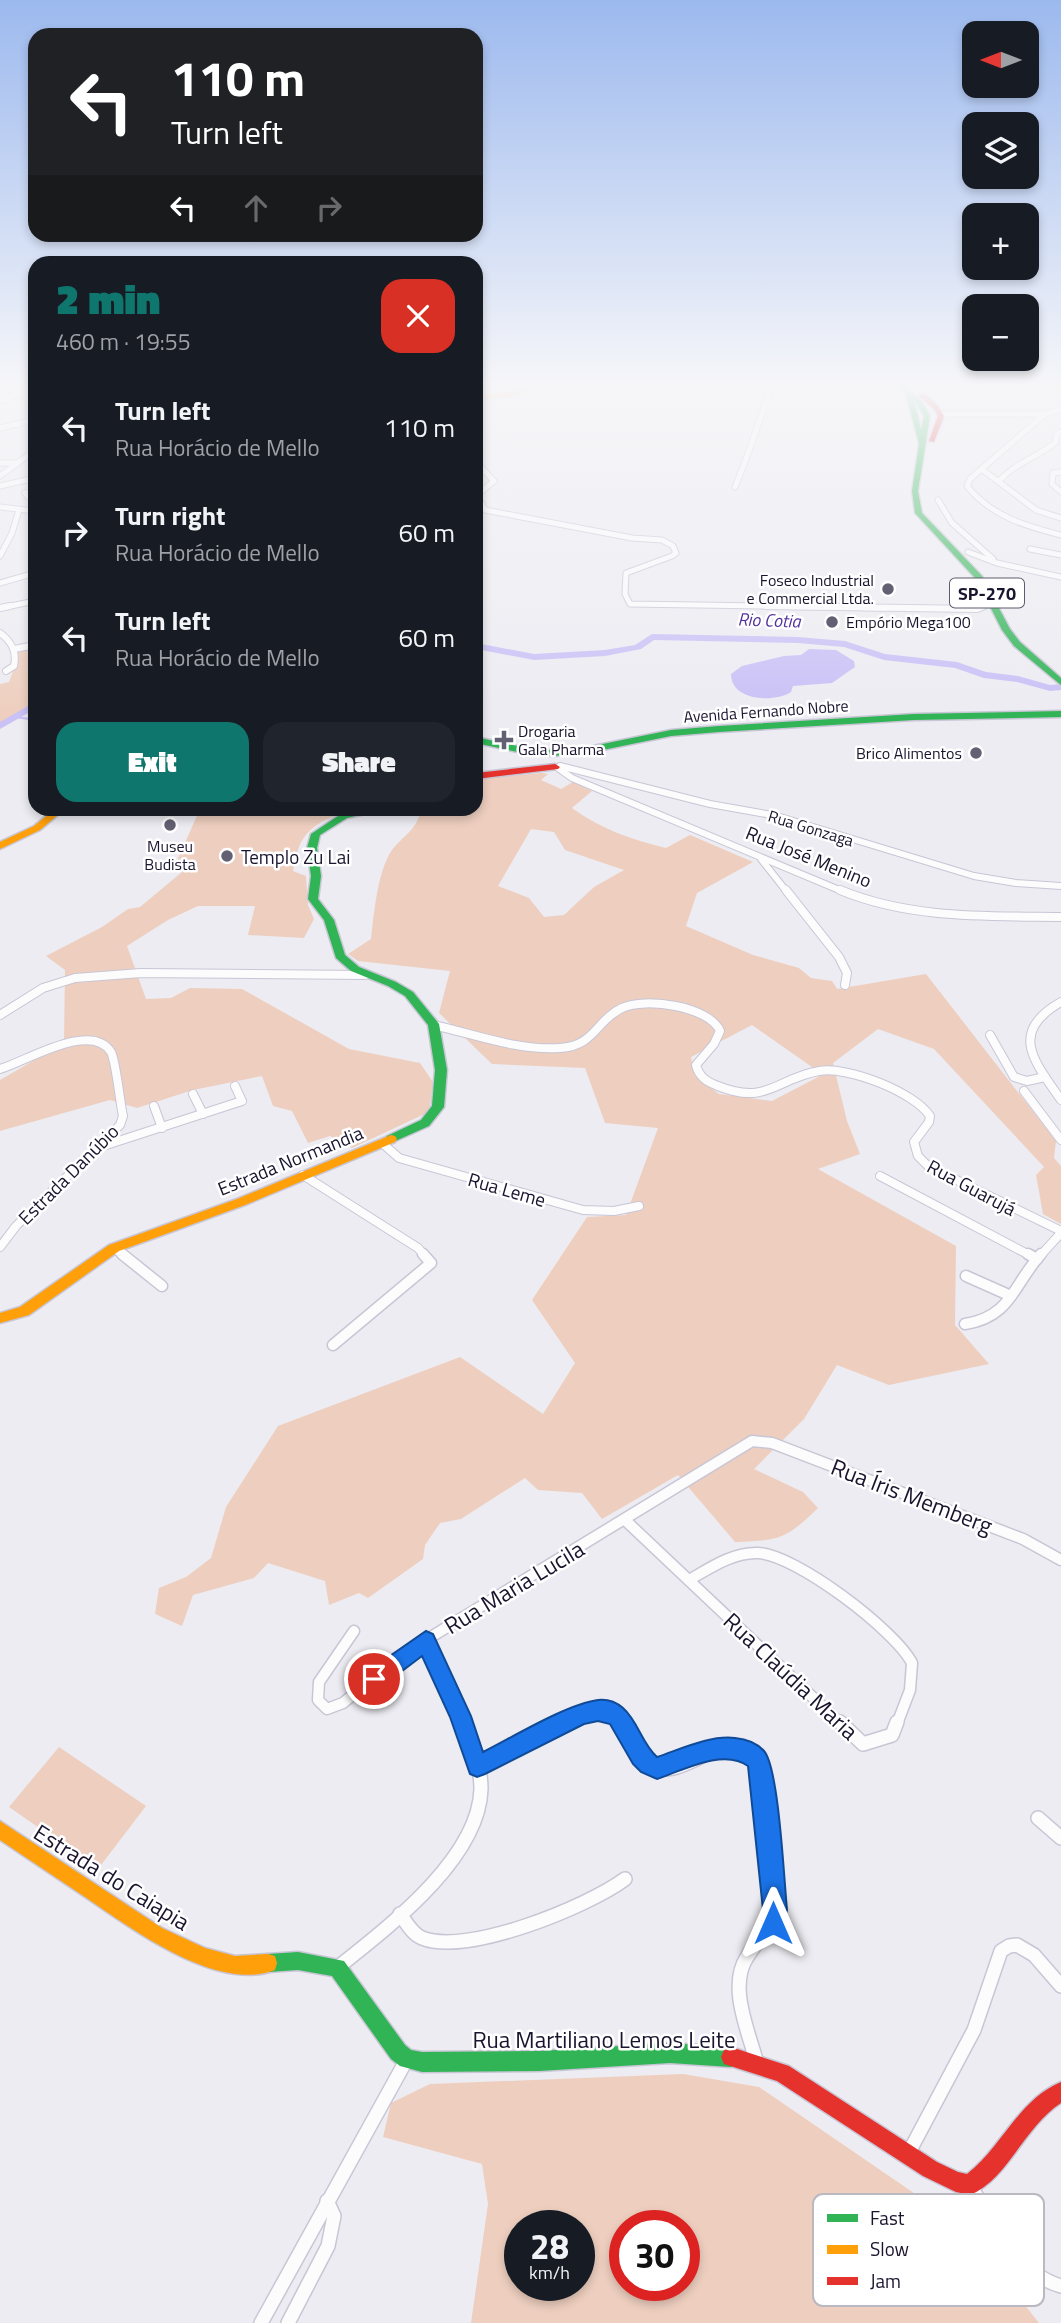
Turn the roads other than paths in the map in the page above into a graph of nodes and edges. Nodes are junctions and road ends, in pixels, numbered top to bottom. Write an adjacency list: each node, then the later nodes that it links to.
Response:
1 (916, 494): 17 (main road, SP-270)
2 (924, 494): 13 (main road, SP-270)
3 (975, 494): 11 (street)
4 (1016, 494): 10 (street)
5 (938, 500): 16 (street)
6 (483, 506): 23 (street)
7 (0, 507): 8 (street)
8 (19, 510): 9 (street); 15 (street)
9 (28, 511)
10 (1061, 518)
11 (1061, 535)
12 (1030, 548): 14 (street)
13 (968, 552): 16 (street); 29 (main road, SP-270)
14 (1061, 555)
15 (0, 556)
16 (1000, 563): 17 (street); 19 (street)
17 (982, 572): 23 (street); 25 (main road, SP-270)
18 (28, 575): 20 (street)
19 (1061, 577)
20 (0, 583)
21 (28, 602): 22 (street)
22 (0, 608)
23 (892, 609): 25 (street)
24 (0, 633): 27 (street)
25 (1017, 645): 29 (main road, SP-270)
26 (28, 646): 27 (street)
27 (14, 649): 28 (street)
28 (6, 671)
29 (1060, 678)
30 (1061, 714): 32 (main road, Avenida Fernando Nobre)
31 (483, 742): 32 (main road, Avenida Fernando Nobre)
32 (557, 762): 33 (main road); 37 (street, Rua José Menino); 38 (street, Rua Gonzaga)
33 (483, 775)
34 (52, 816): 36 (main road)
35 (347, 816): 40 (main road, Estrada Normandia)
36 (0, 846)
37 (760, 858): 39 (street, Rua José Menino); 41 (street)
38 (1061, 886)
39 (1061, 917)
40 (365, 975): 43 (street, Estrada Normandia); 44 (main road, Estrada Normandia)
41 (845, 985)
42 (1061, 1002): 47 (street)
43 (0, 1015)
44 (433, 1025): 56 (main road, Estrada Normandia); 61 (street, Rua Guarujá)
45 (990, 1035): 47 (street)
46 (0, 1069): 57 (street, Estrada Danúbio)
47 (1045, 1077): 51 (street)
48 (234, 1086): 53 (street)
49 (1024, 1091): 55 (street)
50 (193, 1094): 53 (street)
51 (1061, 1100)
52 (154, 1106): 54 (street)
53 (203, 1115): 54 (street)
54 (162, 1128): 57 (street)
55 (1061, 1140)
56 (382, 1143): 58 (main road, Estrada Normandia); 60 (street, Rua Leme)
57 (98, 1148): 62 (street, Estrada Danúbio)
58 (303, 1175): 63 (main road, Estrada Normandia); 70 (street)
59 (880, 1176): 64 (street)
60 (639, 1206)
61 (1061, 1232): 64 (street)
62 (0, 1247)
63 (114, 1248): 66 (street); 68 (main road, Estrada Normandia)
64 (1037, 1259): 67 (street)
65 (966, 1276): 67 (street)
66 (162, 1286)
67 (1011, 1296): 69 (street)
68 (0, 1318)
69 (965, 1324)
70 (333, 1345)
71 (761, 1440): 72 (street, Rua Maria Lucila); 73 (street, Rua Íris Memberg)
72 (625, 1520): 74 (street, Rua Claúdia Maria); 76 (street, Rua Maria Lucila)
73 (1061, 1560)
74 (689, 1580): 74 (street, Rua Claúdia Maria)
75 (354, 1631): 76 (street)
76 (426, 1640): 77 (street, Rua Maria Lucila)
77 (477, 1766): 82 (street, Rua Maria Lucila); 86 (street)
78 (1038, 1818): 80 (street)
79 (0, 1830): 83 (main road, Estrada do Caiapia)
80 (1061, 1838)
81 (625, 1879): 82 (street)
82 (400, 1914): 83 (street, Rua Maria Lucila)
83 (337, 1968): 85 (main road)
84 (1061, 1986): 88 (street)
85 (407, 2059): 86 (main road, Rua Martiliano Lemos Leite); 91 (street)
86 (756, 2060): 88 (main road, Rua Martiliano Lemos Leite)
87 (1061, 2092): 89 (main road)
88 (908, 2154): 89 (main road, Rua Martiliano Lemos Leite)
89 (970, 2185): 90 (street)
90 (976, 2194)
91 (327, 2201): 94 (street); 95 (street)
92 (1044, 2279): 93 (street)
93 (1061, 2286)
94 (261, 2323)
95 (288, 2323)

